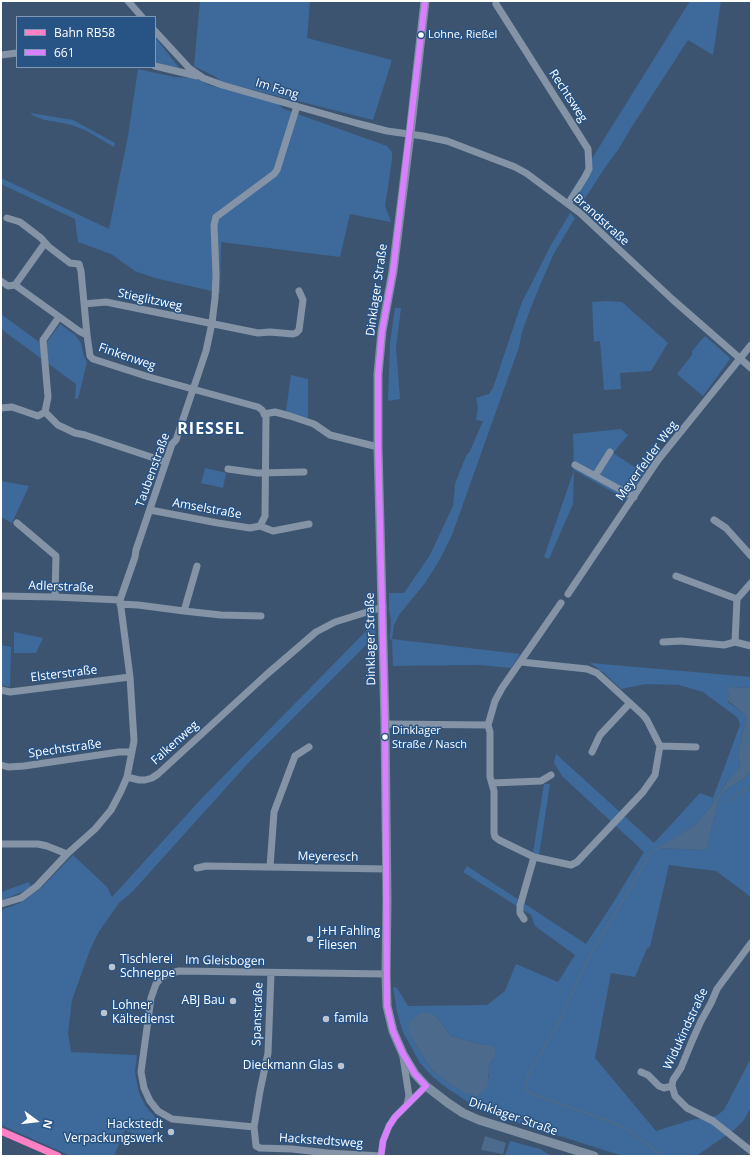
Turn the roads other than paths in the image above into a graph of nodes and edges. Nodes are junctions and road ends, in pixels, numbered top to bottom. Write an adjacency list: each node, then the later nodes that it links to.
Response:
1 (128, 1): 4 (street)
2 (425, 1): 11 (main road, Dinklager Straße)
3 (496, 4): 12 (street, Rechtsweg)
4 (141, 16)
5 (156, 32): 9 (street, Im Fang)
6 (16, 53): 7 (street)
7 (1, 55)
8 (156, 66): 9 (street)
9 (203, 78): 10 (street, Im Fang)
10 (297, 106): 11 (street, Im Fang); 20 (street, Taubenstraße)
11 (410, 134): 12 (street, Brandstraße); 29 (main road, Dinklager Straße)
12 (568, 204): 23 (street, Brandstraße)
13 (8, 218): 14 (street)
14 (45, 243): 16 (street); 18 (street)
15 (1, 281): 16 (street, Finkenweg)
16 (15, 285): 19 (street, Finkenweg)
17 (299, 290): 20 (street, Stieglitzweg)
18 (84, 304): 20 (street, Stieglitzweg); 21 (street)
19 (59, 318): 21 (street, Finkenweg); 27 (street)
20 (212, 323): 25 (street, Taubenstraße)
21 (87, 334): 25 (street, Finkenweg)
22 (751, 345): 23 (street, Meyerfelder Weg)
23 (740, 358): 24 (street, Brandstraße); 37 (street, Meyerfelder Weg)
24 (751, 368)
25 (193, 389): 28 (street); 31 (street, Taubenstraße)
26 (1, 408): 27 (street)
27 (45, 412): 31 (street)
28 (264, 414): 29 (street); 34 (street)
29 (378, 447): 53 (main road, Dinklager Straße)
30 (610, 452): 36 (street)
31 (166, 462): 38 (street, Taubenstraße)
32 (575, 465): 36 (street)
33 (228, 469): 34 (street)
34 (265, 472): 35 (street); 42 (street)
35 (304, 472)
36 (595, 476): 37 (street)
37 (634, 497): 47 (street, Meyerfelder Weg)
38 (150, 510): 42 (street, Amselstraße); 51 (street, Taubenstraße)
39 (714, 520): 43 (street)
40 (17, 523): 49 (street)
41 (309, 524): 42 (street, Amselstraße)
42 (260, 526)
43 (751, 556)
44 (196, 566): 54 (street)
45 (676, 576): 50 (street)
46 (751, 583): 50 (street)
47 (568, 594)
48 (1, 596): 49 (street, Adlerstraße)
49 (55, 597): 51 (street, Adlerstraße)
50 (737, 600): 57 (street)
51 (120, 602): 54 (street, Adlerstraße); 60 (street, Taubenstraße)
52 (561, 603): 59 (street)
53 (382, 607): 63 (main road, Dinklager Straße); 72 (street, Falkenweg)
54 (184, 611): 55 (street, Adlerstraße)
55 (261, 616)
56 (663, 642): 57 (street)
57 (735, 642): 58 (street)
58 (751, 646)
59 (521, 662): 62 (street); 64 (street)
60 (130, 677): 61 (street, Elsterstraße); 68 (street, Taubenstraße)
61 (1, 690)
62 (630, 703): 66 (street); 69 (street)
63 (385, 724): 64 (street); 79 (main road, Dinklager Straße)
64 (488, 725): 73 (street)
65 (309, 746): 77 (street)
66 (660, 746): 67 (street); 76 (street)
67 (696, 747)
68 (132, 752): 70 (street, Spechtstraße); 72 (street, Taubenstraße)
69 (592, 752)
70 (1, 765)
71 (551, 775): 73 (street)
72 (127, 778): 75 (street)
73 (492, 783): 76 (street)
74 (1, 844): 75 (street)
75 (67, 854): 80 (street)
76 (534, 858): 81 (street)
77 (270, 867): 78 (street, Meyeresch); 79 (street, Meyeresch)
78 (197, 868)
79 (387, 869): 84 (main road, Dinklager Straße)
80 (1, 904)
81 (524, 919)
82 (751, 943): 88 (street, Widukindstraße)
83 (271, 973): 84 (street, Im Gleisbogen); 90 (street, Spanstraße); 90 (street, Im Gleisbogen)
84 (386, 974): 85 (main road, Dinklager Straße)
85 (403, 1054): 87 (main road, Dinklager Straße); 89 (street)
86 (641, 1072): 88 (street, Widukindstraße)
87 (426, 1086): 89 (street); 94 (main road, Dinklager Straße)
88 (672, 1086): 92 (street, Widukindstraße)
89 (406, 1106): 93 (street)
90 (254, 1127): 91 (street, Spanstraße)
91 (260, 1148): 93 (street, Hackstedtsweg)
92 (751, 1151)
93 (381, 1156)
94 (594, 1156)

